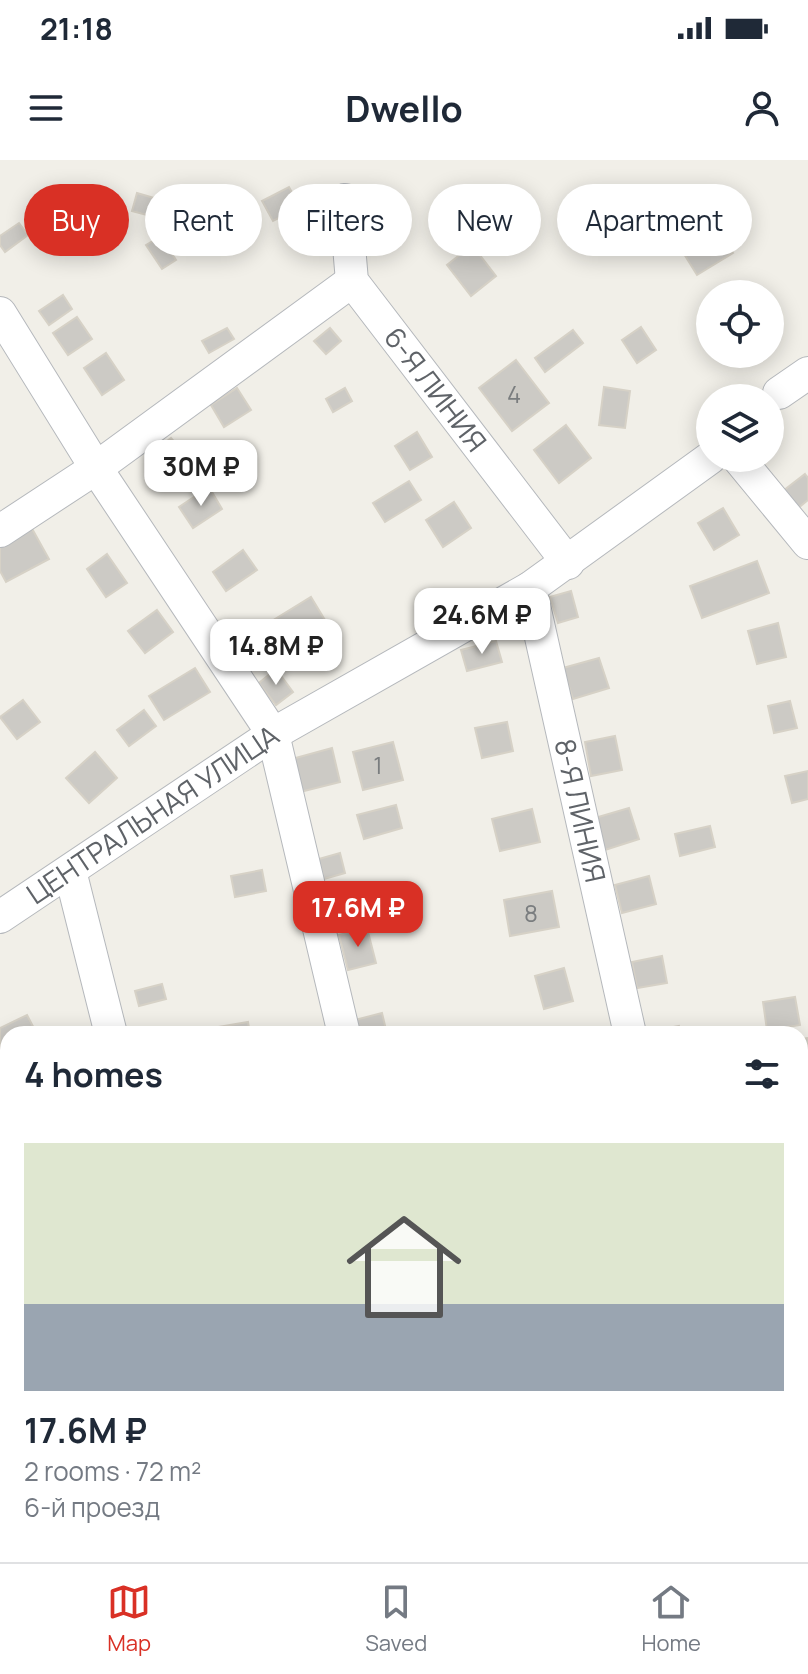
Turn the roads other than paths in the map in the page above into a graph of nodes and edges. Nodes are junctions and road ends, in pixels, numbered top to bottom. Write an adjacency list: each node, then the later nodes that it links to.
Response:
1 (350, 256): 2 (street)
2 (352, 281): 6 (street); 11 (street, 6-Я ЛИНИЯ)
3 (0, 313): 6 (street)
4 (808, 373): 5 (street)
5 (784, 390)
6 (96, 468): 9 (street); 13 (street)
7 (696, 468): 11 (street, ЦЕНТРАЛЬНАЯ УЛИЦА)
8 (750, 472): 10 (street)
9 (0, 531)
10 (808, 543)
11 (568, 563): 12 (street, ЦЕНТРАЛЬНАЯ УЛИЦА)
12 (530, 588): 13 (street, ЦЕНТРАЛЬНАЯ УЛИЦА); 18 (street, 8-Я ЛИНИЯ)
13 (273, 734): 14 (street, ЦЕНТРАЛЬНАЯ УЛИЦА); 17 (street)
14 (70, 871): 15 (street, ЦЕНТРАЛЬНАЯ УЛИЦА); 16 (street)
15 (2, 911)
16 (109, 1026)
17 (342, 1026)
18 (628, 1026)

